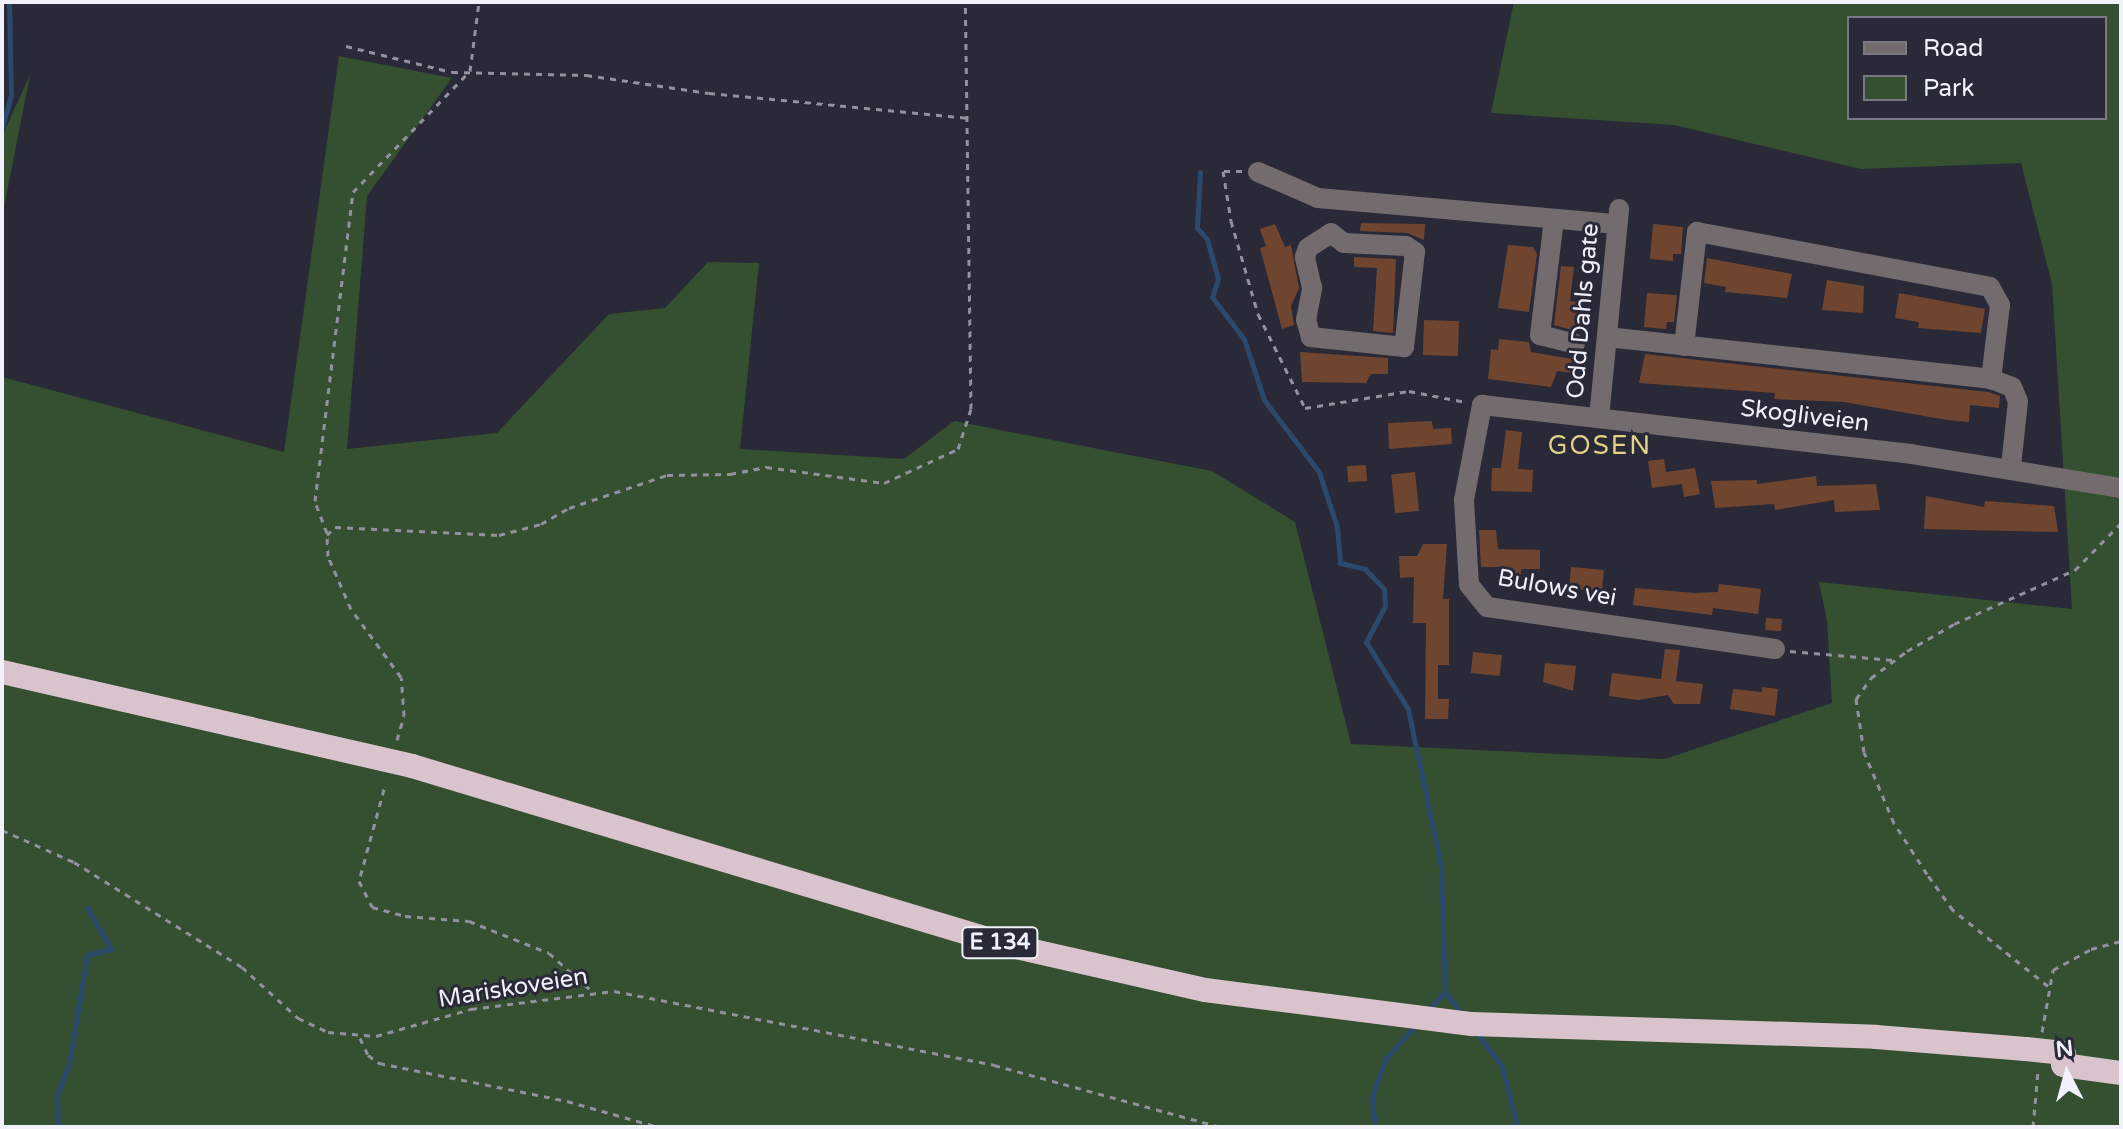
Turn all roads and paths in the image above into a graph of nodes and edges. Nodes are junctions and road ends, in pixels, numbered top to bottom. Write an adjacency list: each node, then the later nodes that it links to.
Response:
1 (479, 2): 4 (path)
2 (965, 2): 5 (path)
3 (346, 46): 4 (path)
4 (470, 71): 5 (path); 19 (path)
5 (967, 118): 19 (path)
6 (1258, 172): 7 (street)
7 (1333, 199): 8 (street); 9 (street)
8 (1554, 219): 10 (street, Odd Dahls gate); 11 (street)
9 (1331, 233): 9 (street)
10 (1607, 337): 12 (street); 15 (street, Odd Dahls gate)
11 (1575, 344)
12 (1684, 346): 13 (street); 13 (street)
13 (1991, 379): 16 (street)
14 (1482, 405): 15 (street, Skogliveien); 20 (street, Bulows vei)
15 (1599, 418): 16 (street, Skogliveien)
16 (2011, 467): 17 (street, Skogliveien)
17 (2121, 488)
18 (2121, 523): 21 (path)
19 (327, 535): 24 (path)
20 (1775, 649): 21 (path)
21 (1895, 660): 28 (path)
22 (2, 672): 31 (highway, E 134)
23 (2, 685): 31 (highway, E 134)
24 (397, 740)
25 (384, 789): 29 (path)
26 (2, 830): 30 (path, Mariskoveien)
27 (2121, 941): 28 (path)
28 (2048, 986): 31 (path)
29 (592, 991): 30 (path, Mariskoveien); 36 (path, Mariskoveien)
30 (360, 1038): 35 (path)
31 (2033, 1055): 32 (highway, E 134); 37 (path)
32 (2064, 1059): 33 (highway, E 134); 34 (highway, E 134)
33 (2121, 1061)
34 (2121, 1073)
35 (658, 1127)
36 (1221, 1127)
37 (2033, 1127)

